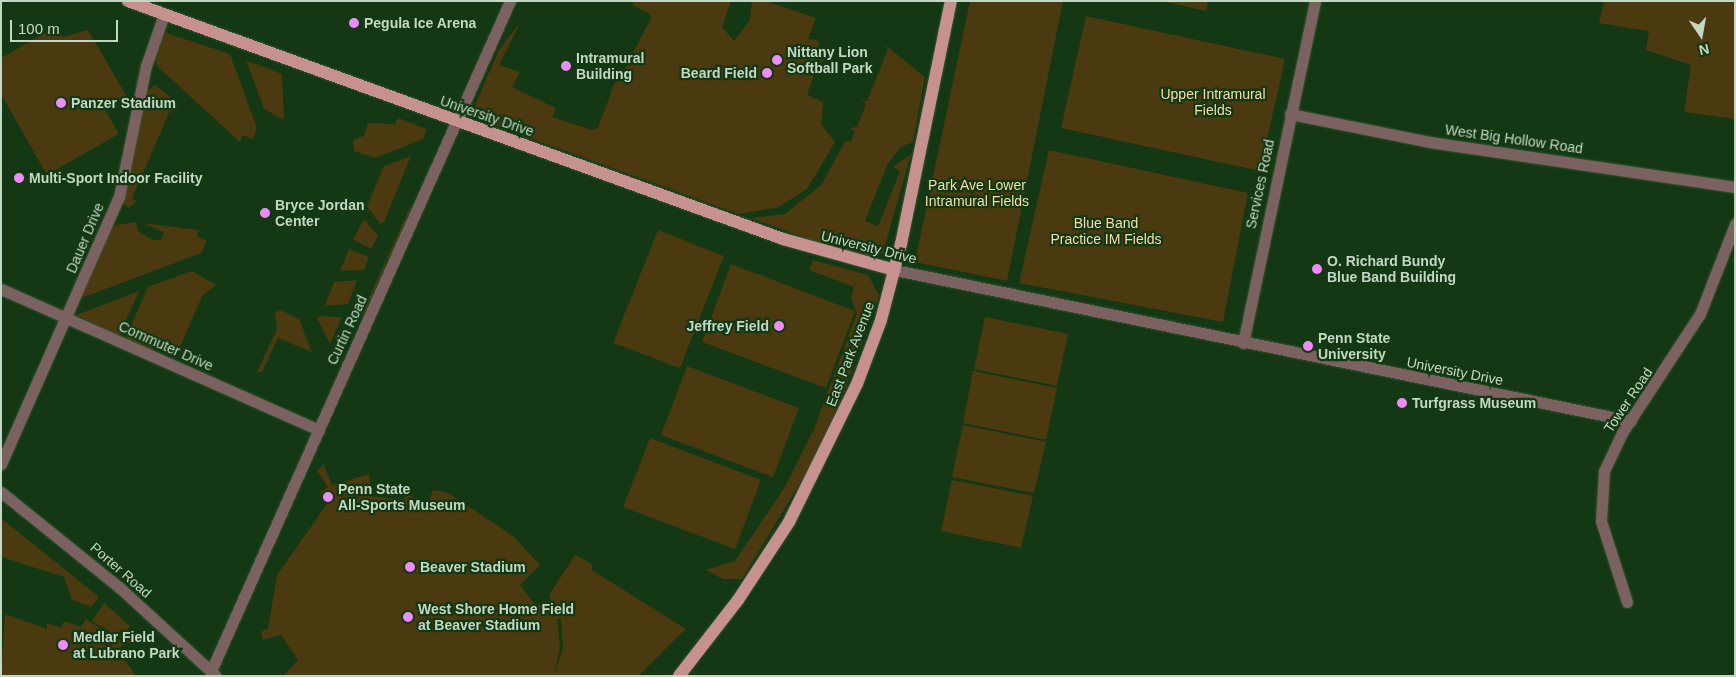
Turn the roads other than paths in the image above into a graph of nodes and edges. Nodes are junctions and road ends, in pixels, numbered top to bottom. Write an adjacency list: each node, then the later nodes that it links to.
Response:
1 (128, 1): 5 (main road, University Drive)
2 (510, 1): 7 (street, Curtin Road)
3 (951, 1): 10 (main road, East Park Avenue)
4 (1315, 1): 6 (street, Services Road)
5 (164, 14): 7 (main road, University Drive); 12 (street, Dauer Drive)
6 (1290, 114): 8 (street, West Big Hollow Road); 13 (street, Services Road)
7 (456, 122): 10 (main road, University Drive); 15 (street, Curtin Road)
8 (1735, 187)
9 (1735, 224): 14 (street, Tower Road)
10 (894, 270): 13 (street, University Drive); 20 (main road, East Park Avenue)
11 (1, 289): 12 (street, Commuter Drive)
12 (66, 318): 15 (street, Commuter Drive); 16 (street, Dauer Drive)
13 (1243, 343): 14 (street, University Drive)
14 (1631, 421): 18 (street, Tower Road)
15 (319, 430): 19 (street, Curtin Road)
16 (1, 464)
17 (1, 492): 19 (street, Porter Road)
18 (1628, 602)
19 (214, 673)
20 (679, 676)

